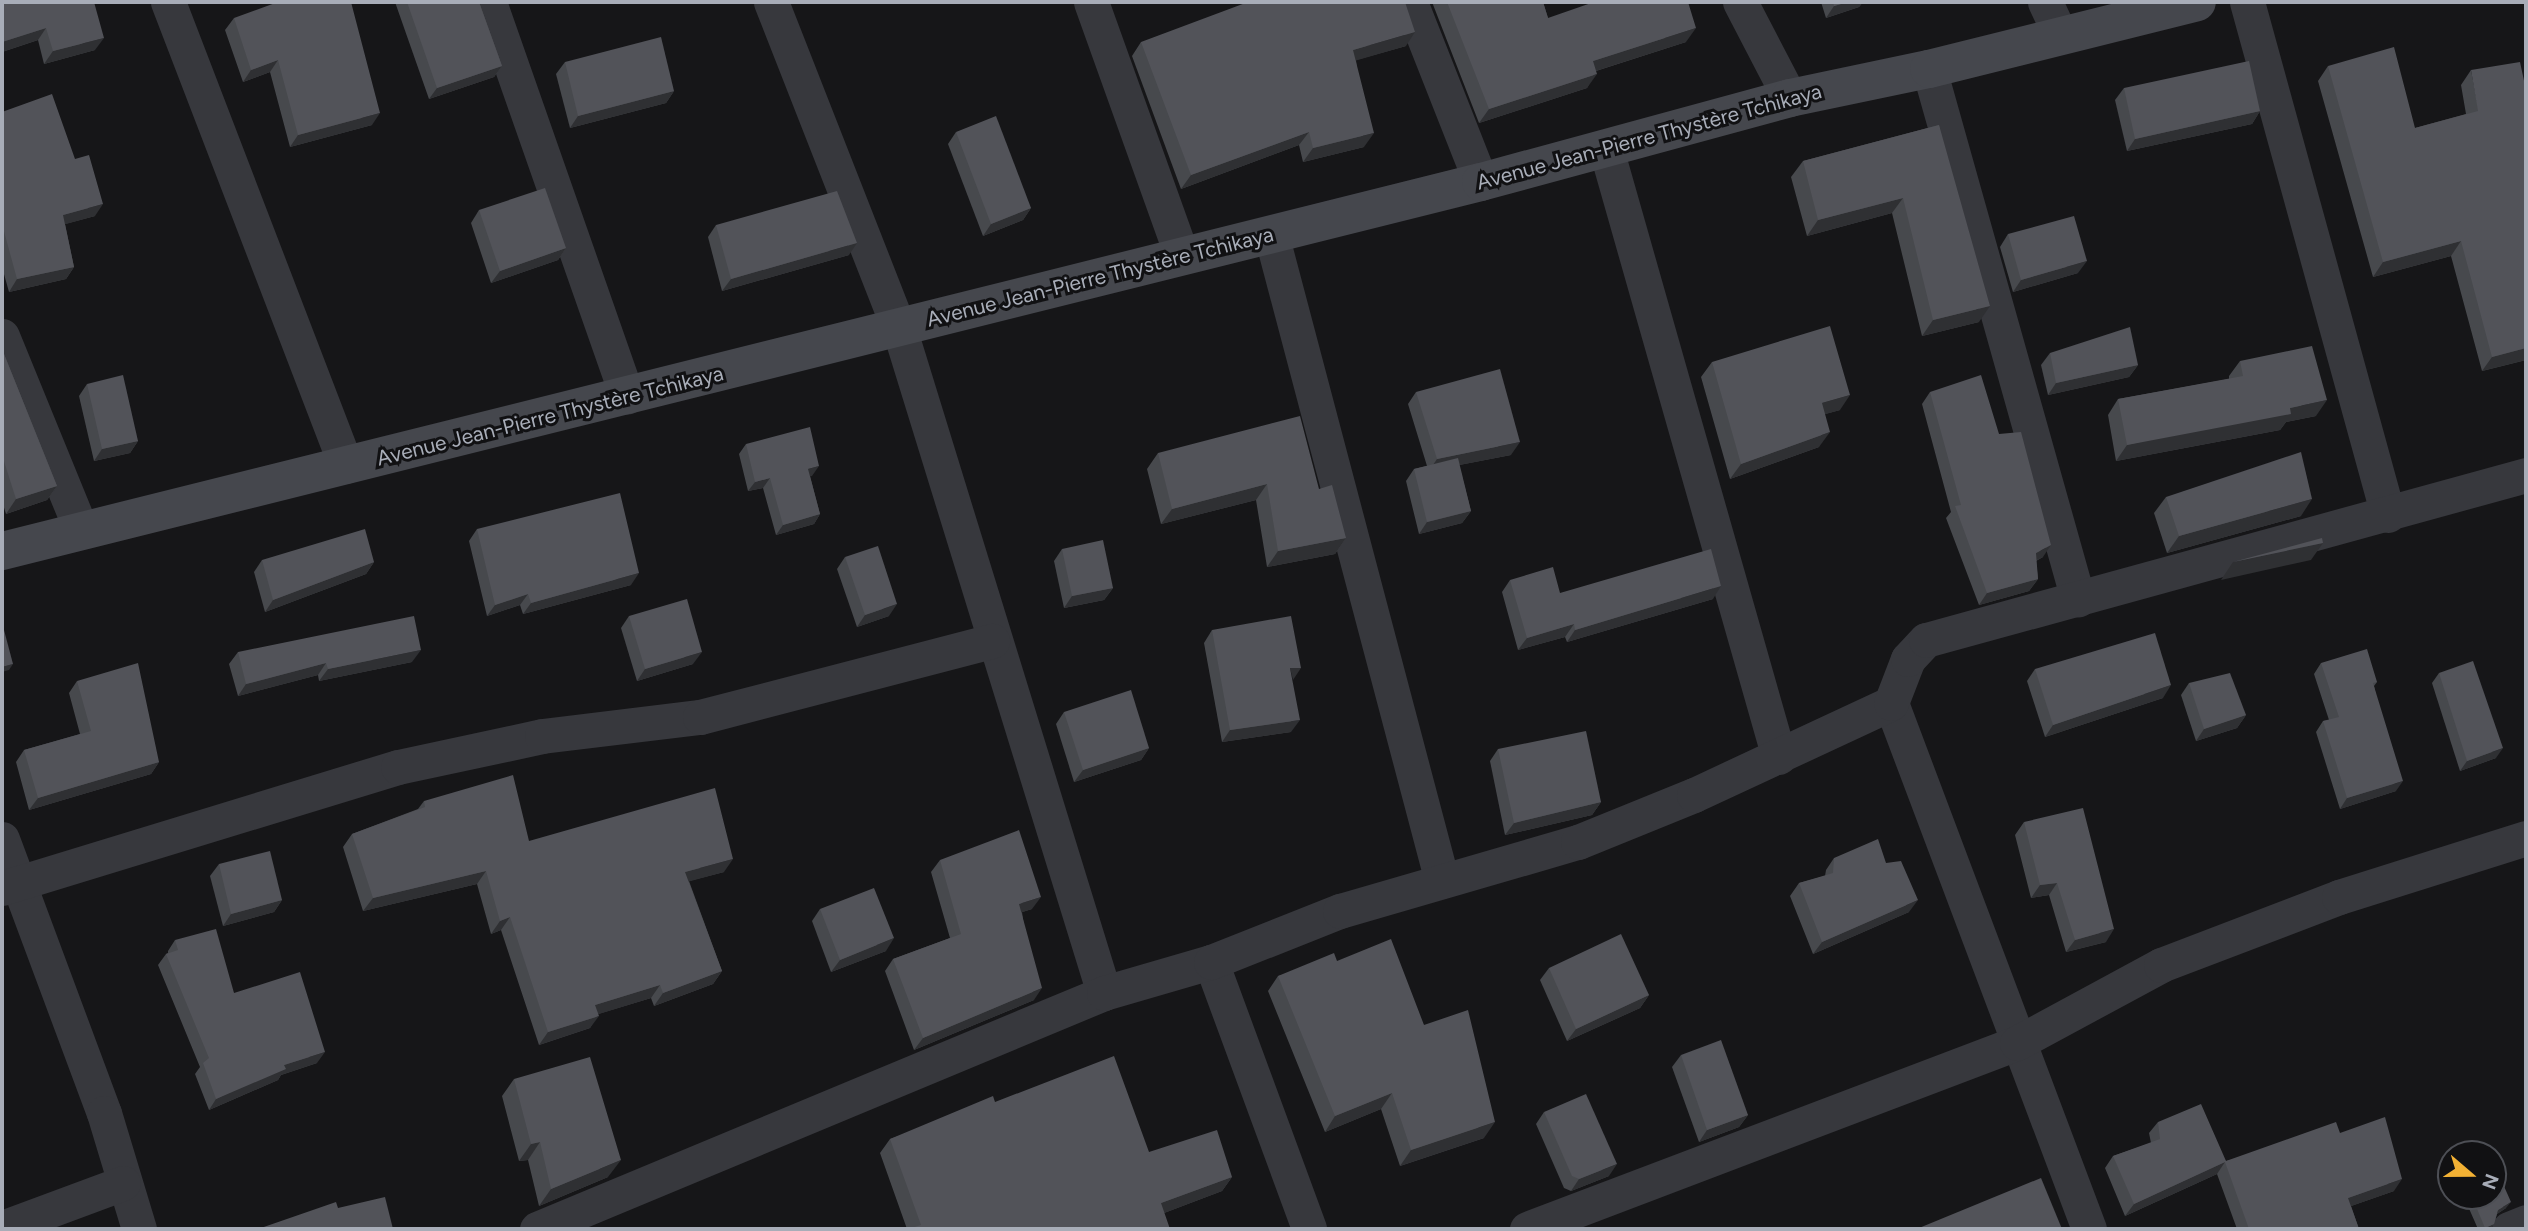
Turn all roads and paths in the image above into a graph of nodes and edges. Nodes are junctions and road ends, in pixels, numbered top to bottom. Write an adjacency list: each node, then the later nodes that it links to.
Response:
1 (168, 2): 20 (street)
2 (489, 2): 19 (street)
3 (771, 2): 17 (street)
4 (1091, 2): 16 (street)
5 (1410, 2): 14 (street)
6 (1740, 2): 12 (street)
7 (2045, 2): 10 (street)
8 (2197, 2): 10 (street, Avenue Jean-Pierre Thystère Tchikaya)
9 (2247, 2): 22 (street)
10 (2061, 36): 11 (street, Avenue Jean-Pierre Thystère Tchikaya)
11 (1929, 69): 12 (street, Avenue Jean-Pierre Thystère Tchikaya); 25 (street)
12 (1790, 98): 13 (street, Avenue Jean-Pierre Thystère Tchikaya)
13 (1606, 149): 14 (street, Avenue Jean-Pierre Thystère Tchikaya); 28 (street)
14 (1481, 182): 15 (street, Avenue Jean-Pierre Thystère Tchikaya)
15 (1270, 234): 16 (street, Avenue Jean-Pierre Thystère Tchikaya); 31 (street)
16 (1182, 256): 17 (street, Avenue Jean-Pierre Thystère Tchikaya)
17 (899, 328): 19 (street, Avenue Jean-Pierre Thystère Tchikaya); 26 (street)
18 (2, 336): 23 (street)
19 (626, 397): 20 (street, Avenue Jean-Pierre Thystère Tchikaya)
20 (346, 466): 23 (street, Avenue Jean-Pierre Thystère Tchikaya)
21 (2526, 475): 22 (street)
22 (2388, 515): 25 (street)
23 (81, 530): 24 (street, Avenue Jean-Pierre Thystère Tchikaya)
24 (2, 551)
25 (2078, 599): 27 (street)
26 (992, 641): 32 (street); 34 (street)
27 (1891, 704): 28 (street); 35 (street)
28 (1779, 757): 31 (street)
29 (2526, 838): 35 (street)
30 (2, 839): 32 (street)
31 (1442, 881): 33 (street)
32 (10, 886): 36 (street)
33 (1211, 962): 34 (street); 41 (street)
34 (1104, 993): 40 (street)
35 (2017, 1042): 42 (street); 43 (street)
36 (123, 1183): 38 (street); 39 (street)
37 (2526, 1222): 44 (street)
38 (2, 1227)
39 (139, 1229)
40 (537, 1229)
41 (1309, 1229)
42 (1527, 1229)
43 (2089, 1229)
44 (2509, 1229)

